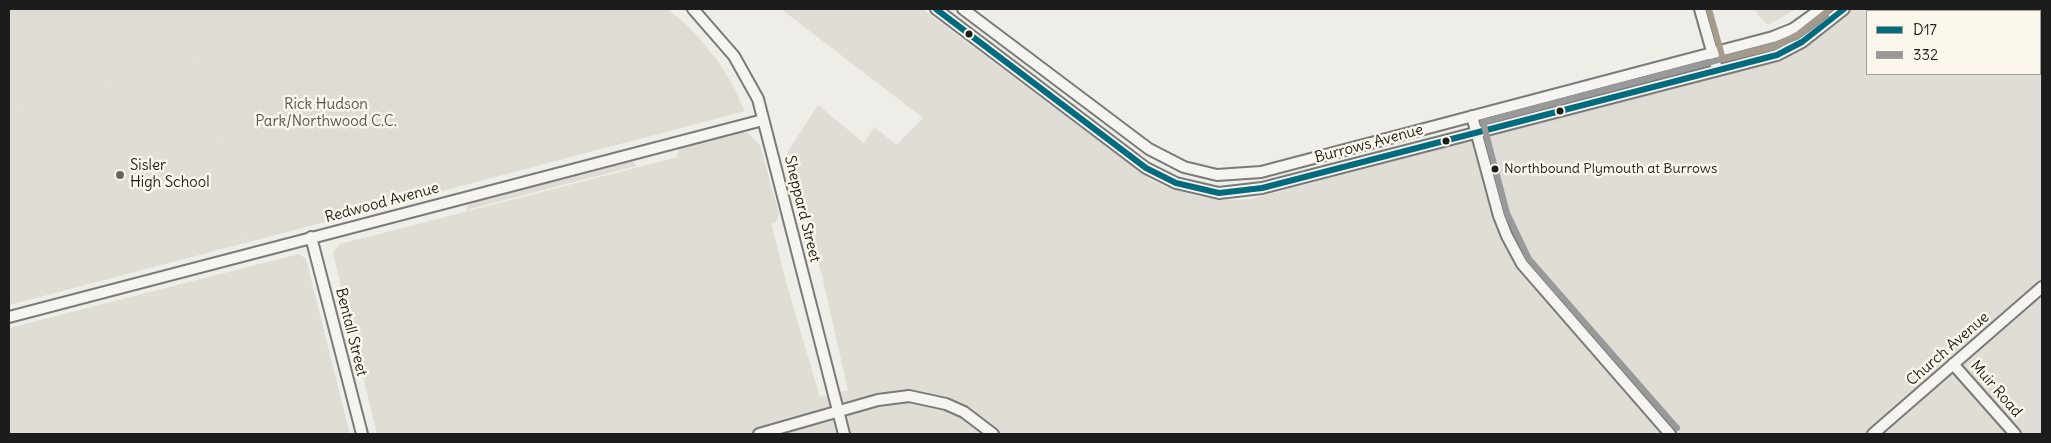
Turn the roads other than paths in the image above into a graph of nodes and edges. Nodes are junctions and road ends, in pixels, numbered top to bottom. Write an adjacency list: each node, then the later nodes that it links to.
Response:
1 (693, 9): 11 (street, Sheppard Street)
2 (936, 9): 7 (street, Burrows Avenue)
3 (1700, 9): 8 (street)
4 (1821, 9): 8 (street, Burrows Avenue)
5 (1844, 9): 9 (street, Burrows Avenue)
6 (969, 10): 7 (street); 10 (street, Burrows Avenue)
7 (960, 27): 12 (street, Burrows Avenue)
8 (1713, 53): 9 (street); 10 (street, Burrows Avenue)
9 (1717, 69): 12 (street, Burrows Avenue)
10 (1472, 116): 12 (street)
11 (764, 120): 13 (street, Redwood Avenue); 17 (street, Sheppard Street)
12 (1476, 132): 22 (street)
13 (311, 237): 15 (street, Redwood Avenue); 18 (street, Bentall Street)
14 (2042, 287): 16 (street, Church Avenue)
15 (9, 317)
16 (1954, 364): 23 (street, Church Avenue); 24 (street, Muir Road)
17 (837, 412): 19 (street); 20 (street, Sheppard Street); 21 (street)
18 (362, 434)
19 (759, 434)
20 (844, 434)
21 (993, 434)
22 (1670, 434)
23 (1873, 434)
24 (2015, 434)

